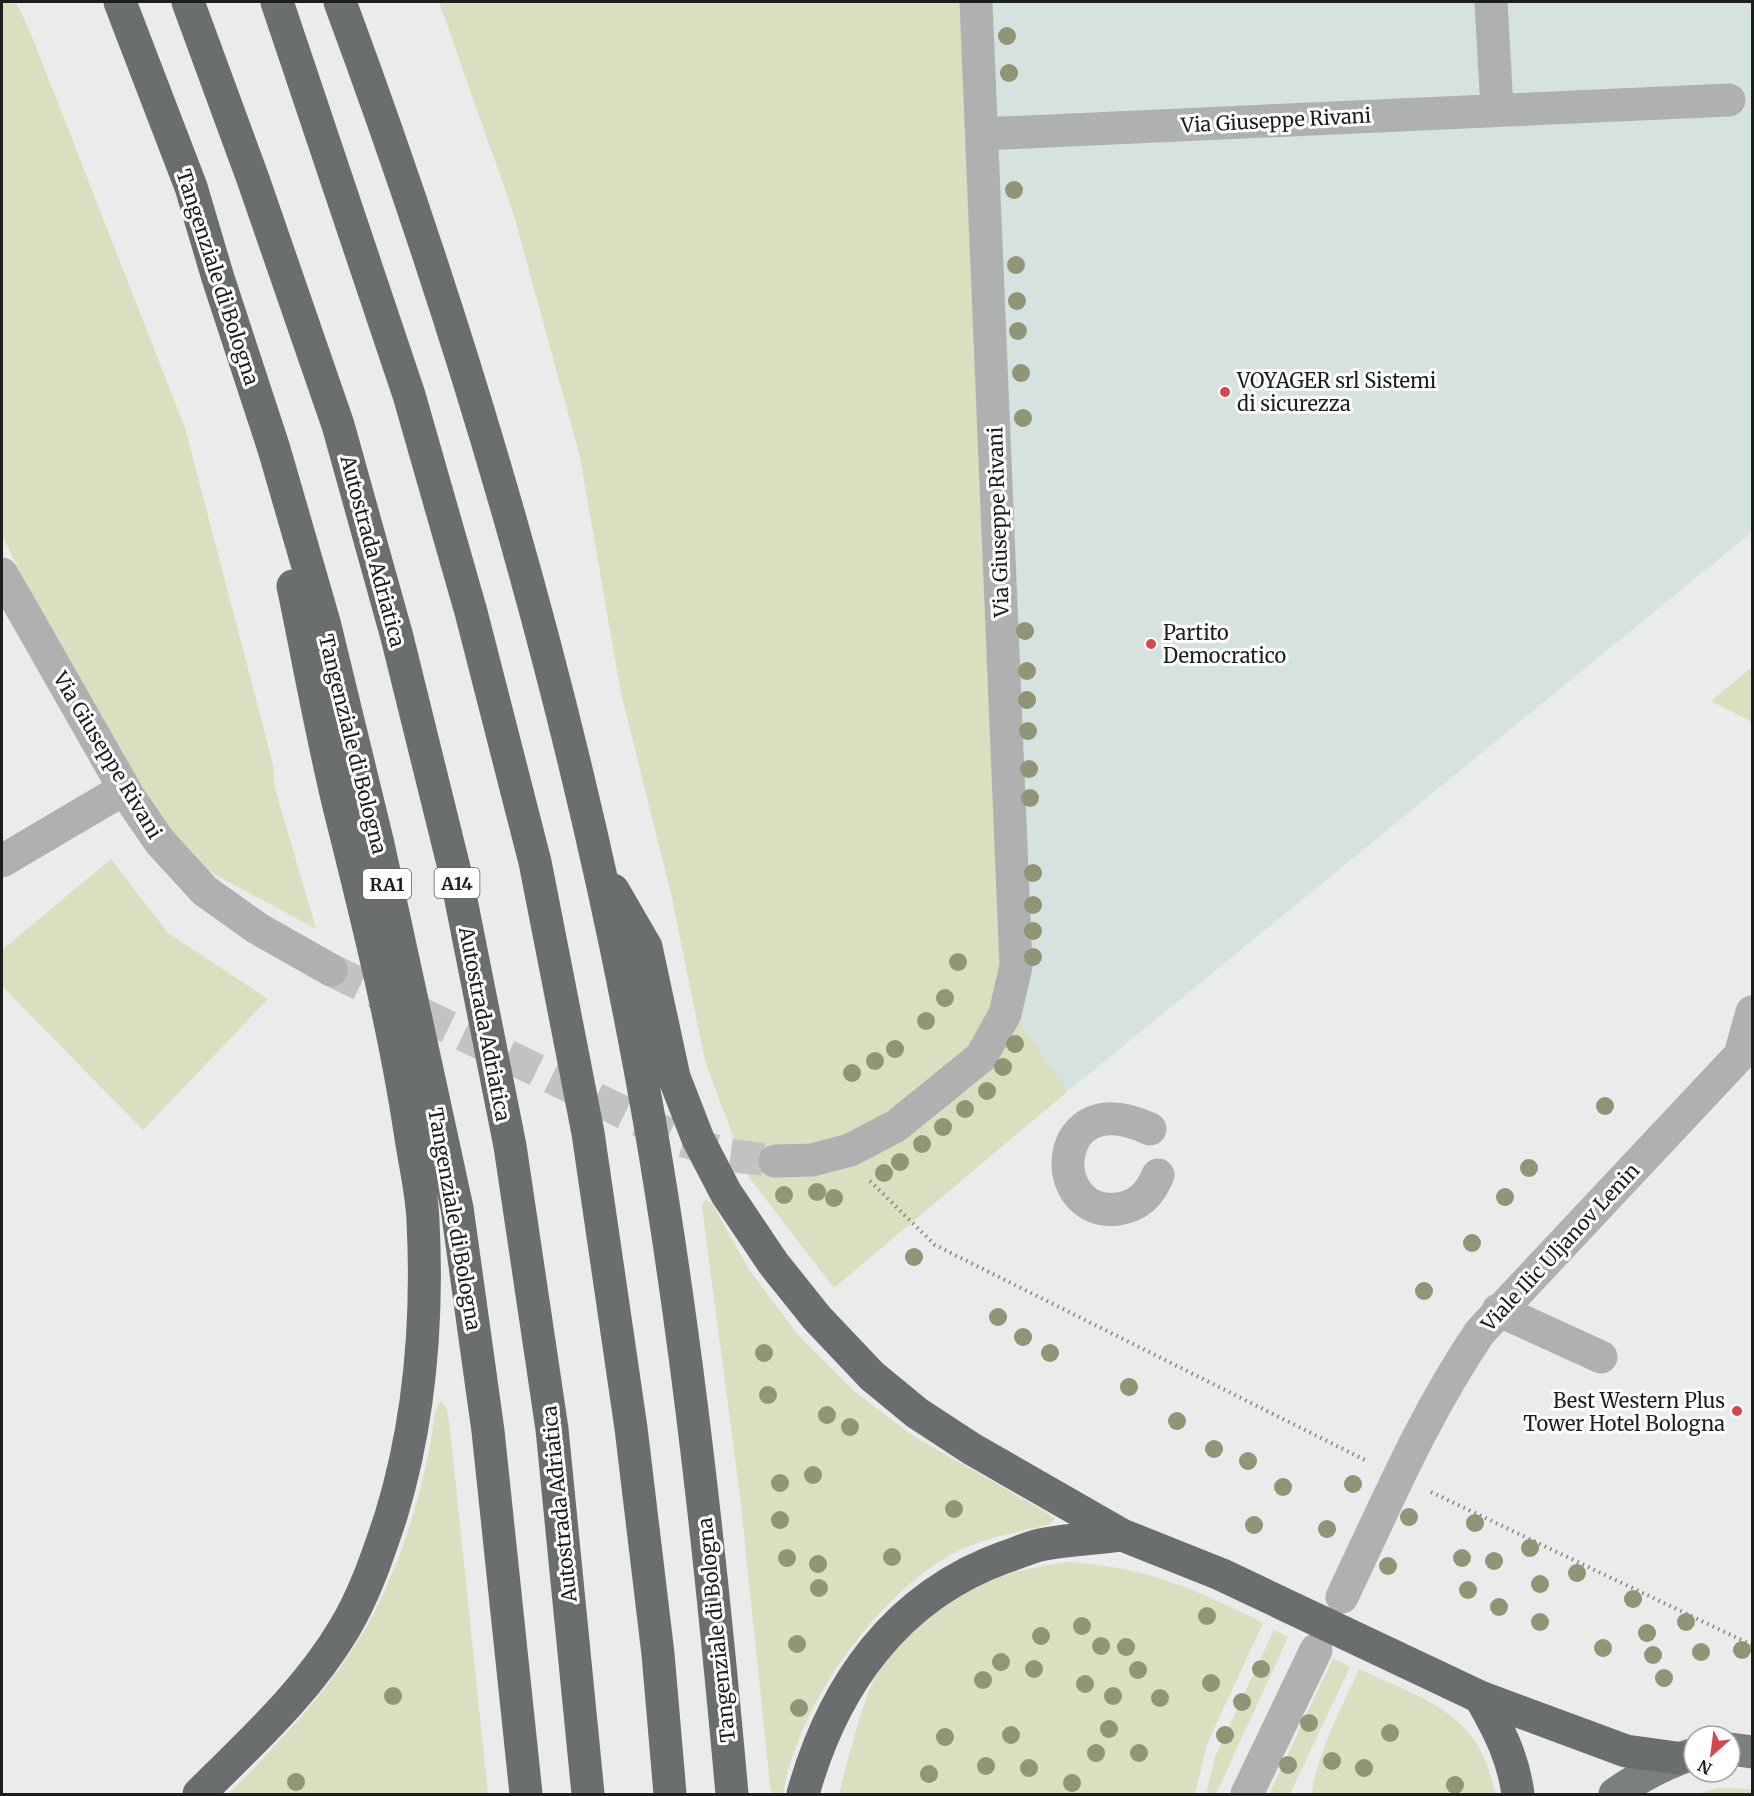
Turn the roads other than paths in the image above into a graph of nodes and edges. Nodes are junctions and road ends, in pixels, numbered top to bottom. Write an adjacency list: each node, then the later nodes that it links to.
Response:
1 (120, 2): 10 (highway, Tangenziale di Bologna / RA1)
2 (188, 2): 30 (highway, Autostrada Adriatica / A14)
3 (277, 2): 31 (highway)
4 (340, 2): 14 (highway, Tangenziale di Bologna)
5 (976, 2): 9 (street, Via Giuseppe Rivani)
6 (1491, 2): 8 (street)
7 (1729, 100): 8 (street, Via Giuseppe Rivani)
8 (1497, 109): 9 (street, Via Giuseppe Rivani)
9 (982, 134): 18 (street, Via Giuseppe Rivani)
10 (291, 509): 28 (highway); 29 (highway, Tangenziale di Bologna / RA1)
11 (2, 574): 12 (street, Via Giuseppe Rivani)
12 (124, 789): 13 (street); 15 (street, Via Giuseppe Rivani)
13 (2, 861)
14 (599, 865): 22 (highway); 32 (highway, Tangenziale di Bologna)
15 (332, 970)
16 (1752, 1012): 20 (street, Viale Ilic Uljanov Lenin)
17 (1150, 1128): 19 (street)
18 (779, 1161)
19 (1158, 1175)
20 (1498, 1310): 21 (street); 23 (street, Viale Ilic Uljanov Lenin)
21 (1601, 1357)
22 (1122, 1536): 25 (highway); 33 (highway)
23 (1342, 1597)
24 (1316, 1650): 34 (street)
25 (1480, 1697): 26 (highway); 35 (highway)
26 (1682, 1756)
27 (1682, 1758): 36 (main road)
28 (199, 1794)
29 (526, 1794)
30 (588, 1794)
31 (670, 1794)
32 (732, 1794)
33 (803, 1794)
34 (1247, 1794)
35 (1518, 1794)
36 (1616, 1794)

